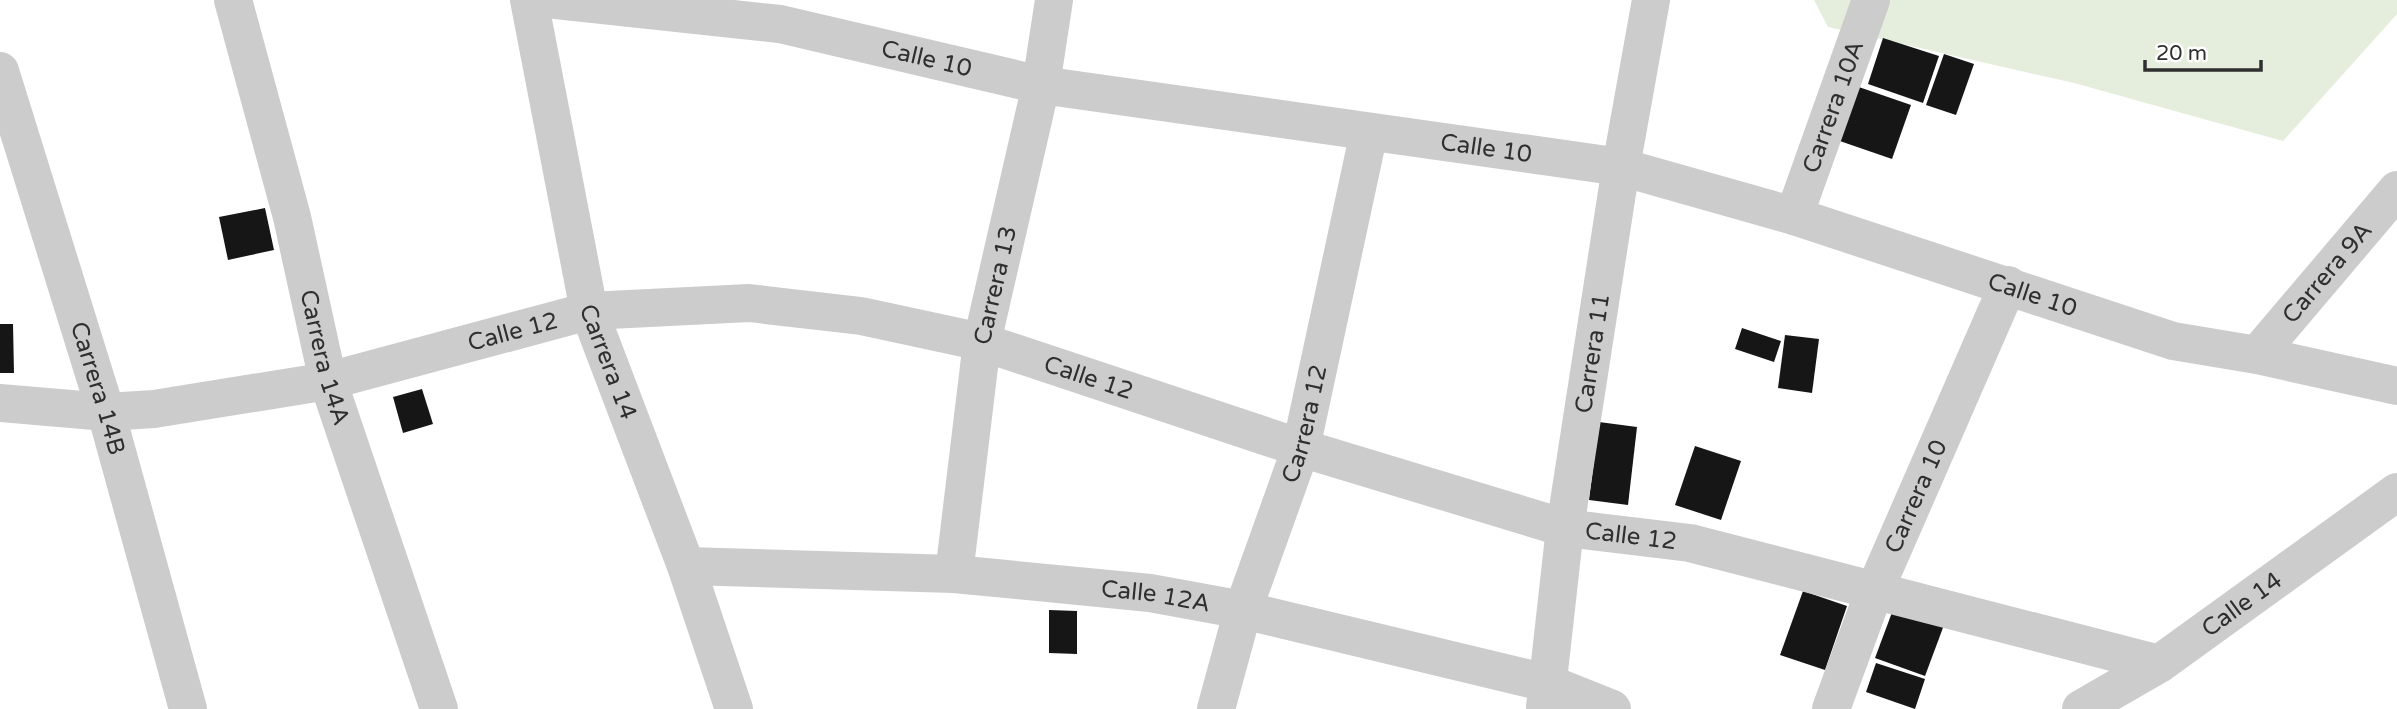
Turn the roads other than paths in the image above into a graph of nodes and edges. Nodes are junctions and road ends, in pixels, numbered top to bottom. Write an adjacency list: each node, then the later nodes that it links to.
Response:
1 (233, 0): 17 (street, Carrera 14A)
2 (529, 0): 14 (street, Carrera 14)
3 (556, 0): 8 (street, Calle 10)
4 (1054, 0): 8 (street, Carrera 13)
5 (1651, 0): 10 (street, Carrera 11)
6 (1871, 0): 12 (street, Carrera 10A)
7 (0, 71): 20 (street, Carrera 14B)
8 (1041, 85): 9 (street, Calle 10); 15 (street, Carrera 13)
9 (1369, 132): 10 (street, Calle 10); 21 (street, Carrera 12)
10 (1621, 167): 12 (street, Calle 10); 23 (street, Carrera 11)
11 (2397, 190): 16 (street, Carrera 9A)
12 (1794, 216): 13 (street, Calle 10)
13 (2008, 285): 16 (street, Calle 10); 26 (street, Carrera 10)
14 (590, 311): 15 (street, Calle 12); 17 (street, Calle 12); 24 (street, Carrera 14)
15 (982, 342): 21 (street, Calle 12); 25 (street, Carrera 13)
16 (2257, 355): 18 (street, Calle 10)
17 (328, 381): 20 (street, Calle 12); 31 (street, Carrera 14A)
18 (2397, 386)
19 (0, 403): 20 (street, Calle 12)
20 (106, 412): 30 (street, Carrera 14B)
21 (1301, 448): 23 (street, Calle 12); 27 (street, Carrera 12)
22 (2397, 492): 28 (street, Calle 14)
23 (1564, 528): 26 (street, Calle 12); 29 (street, Carrera 11)
24 (686, 566): 25 (street, Calle 12A); 32 (street, Carrera 14)
25 (954, 574): 27 (street, Calle 12A)
26 (1874, 592): 28 (street, Calle 12); 35 (street, Carrera 10)
27 (1243, 610): 29 (street, Calle 12A); 33 (street, Carrera 12)
28 (2159, 664): 36 (street, Calle 14)
29 (1546, 696): 34 (street, Calle 12A)
30 (188, 709)
31 (439, 709)
32 (734, 709)
33 (1216, 709)
34 (1612, 709)
35 (1831, 709)
36 (2081, 709)

